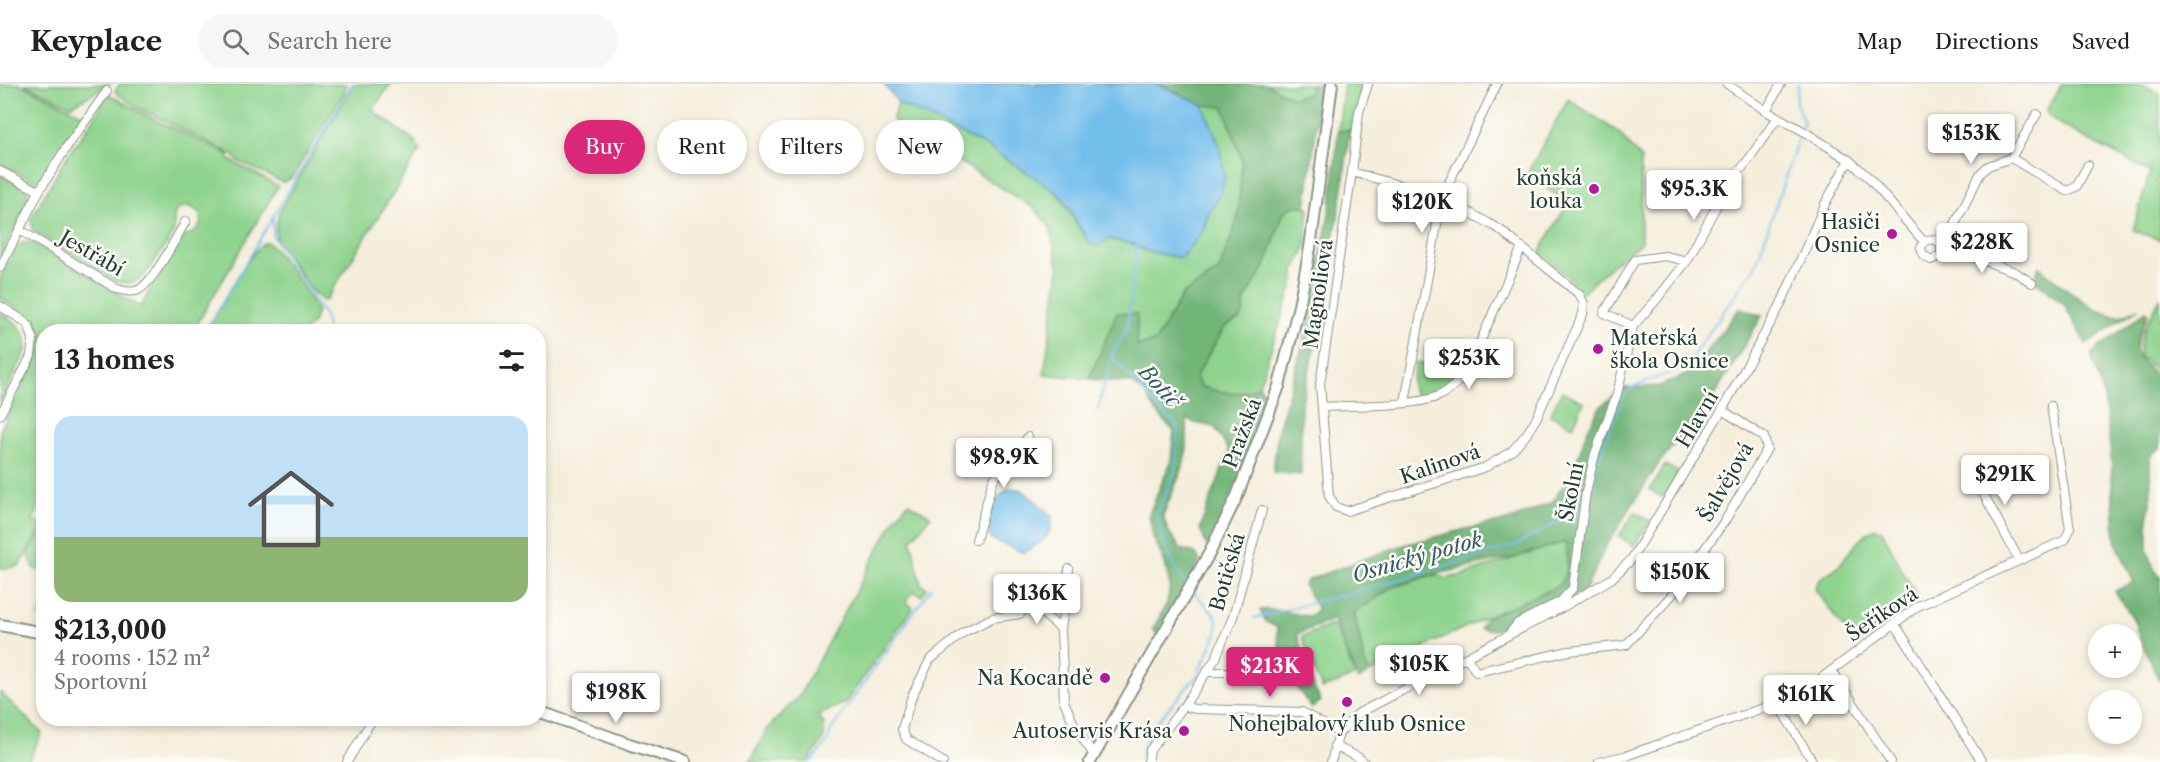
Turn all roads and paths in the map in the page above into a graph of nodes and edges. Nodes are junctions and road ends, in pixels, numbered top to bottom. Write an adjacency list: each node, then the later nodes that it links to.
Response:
1 (1332, 84): 54 (main road, Pražská)
2 (1368, 84): 14 (street, Magnoliová)
3 (1497, 84): 16 (street)
4 (1727, 84): 7 (street)
5 (1781, 84): 7 (street)
6 (107, 92): 15 (street)
7 (1766, 111): 9 (street)
8 (2037, 114): 10 (street)
9 (1778, 117): 11 (street); 22 (street, Školní)
10 (2011, 158): 12 (street); 20 (street)
11 (1849, 160): 19 (street); 30 (street, Hlavní)
12 (2088, 165)
13 (0, 171): 15 (street)
14 (1352, 172): 16 (street, Kalinová); 29 (street, Magnoliová)
15 (39, 191): 18 (street)
16 (1442, 197): 21 (street, Kalinová); 27 (street)
17 (186, 222): 18 (street, Jestřábí)
18 (20, 231): 23 (street)
19 (1924, 242): 20 (street); 20 (street)
20 (1941, 245): 24 (street)
21 (1522, 247): 27 (street); 34 (street, Kalinová)
22 (1687, 261): 26 (street, Školní); 26 (street)
23 (0, 268)
24 (2032, 283)
25 (0, 306): 31 (street)
26 (1633, 326): 43 (street, Školní)
27 (1405, 402): 29 (street)
28 (2052, 406): 37 (street, Šeříková)
29 (1323, 407): 34 (street, Magnoliová)
30 (1722, 410): 43 (street, Hlavní); 44 (street, Šalvějová)
31 (0, 415)
32 (1028, 437): 36 (street)
33 (1967, 464): 37 (street)
34 (1336, 507)
35 (1262, 510): 46 (street, Botičská)
36 (976, 540)
37 (2019, 560): 39 (street, Šeříková)
38 (1069, 569): 41 (street)
39 (1895, 624): 45 (street, Šeříková); 64 (street)
40 (0, 625): 42 (main road)
41 (1061, 629): 54 (street); 57 (street)
42 (36, 632)
43 (1508, 635): 44 (street)
44 (1467, 657): 52 (street)
45 (1832, 670): 48 (street, Šeříková); 63 (street)
46 (1207, 672): 47 (street); 49 (street, Botičská)
47 (1275, 672)
48 (1777, 703): 61 (street, Šeříková); 62 (street)
49 (1184, 706): 52 (street); 58 (street, Botičská)
50 (546, 714): 56 (main road)
51 (368, 726): 55 (street)
52 (1339, 734): 53 (street)
53 (1334, 746): 59 (street); 60 (street)
54 (1092, 758)
55 (347, 762)
56 (686, 762)
57 (943, 762)
58 (1148, 762)
59 (1331, 762)
60 (1364, 762)
61 (1599, 762)
62 (1813, 762)
63 (1891, 762)
64 (1982, 762)

